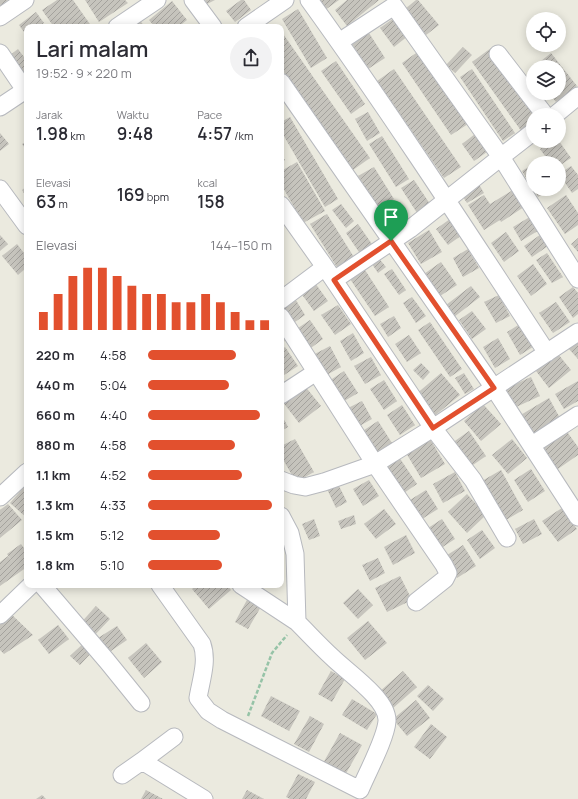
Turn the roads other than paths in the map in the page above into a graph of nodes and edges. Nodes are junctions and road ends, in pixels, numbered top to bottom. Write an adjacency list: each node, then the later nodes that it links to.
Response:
1 (25, 0): 7 (street)
2 (157, 0): 8 (street)
3 (193, 0): 9 (street)
4 (285, 0): 10 (street)
5 (309, 0): 11 (street)
6 (399, 3): 11 (street); 22 (street)
7 (0, 17)
8 (121, 24)
9 (211, 24)
10 (250, 24)
11 (339, 42): 24 (street)
12 (0, 53): 15 (street)
13 (498, 54): 19 (street)
14 (284, 86): 27 (street)
15 (24, 88)
16 (24, 92): 18 (street)
17 (578, 96): 20 (street)
18 (0, 107)
19 (540, 108)
20 (563, 108)
21 (526, 137): 22 (street)
22 (501, 157): 24 (street); 29 (street)
23 (0, 188): 26 (street)
24 (446, 200): 27 (street); 33 (street)
25 (284, 209): 28 (street)
26 (24, 222)
27 (391, 241): 28 (street); 35 (street)
28 (329, 274): 30 (street); 38 (street)
29 (578, 279)
30 (284, 298)
31 (284, 322): 34 (street)
32 (578, 332): 33 (street)
33 (548, 353): 35 (street)
34 (316, 372): 36 (street); 40 (street)
35 (494, 388): 38 (street); 39 (street)
36 (284, 393)
37 (578, 415): 39 (street)
38 (433, 428): 40 (street); 46 (street)
39 (532, 445): 44 (street)
40 (374, 464): 42 (street); 51 (street)
41 (24, 475): 43 (street)
42 (284, 481)
43 (0, 497)
44 (578, 517)
45 (284, 522): 53 (street)
46 (507, 538)
47 (28, 588): 52 (street)
48 (45, 588): 54 (street)
49 (162, 588): 58 (street)
50 (246, 588): 53 (street)
51 (416, 602)
52 (0, 615)
53 (297, 622): 58 (street)
54 (141, 703)
55 (174, 737): 56 (street)
56 (142, 761): 57 (street); 59 (street)
57 (122, 775)
58 (358, 795)
59 (204, 799)

